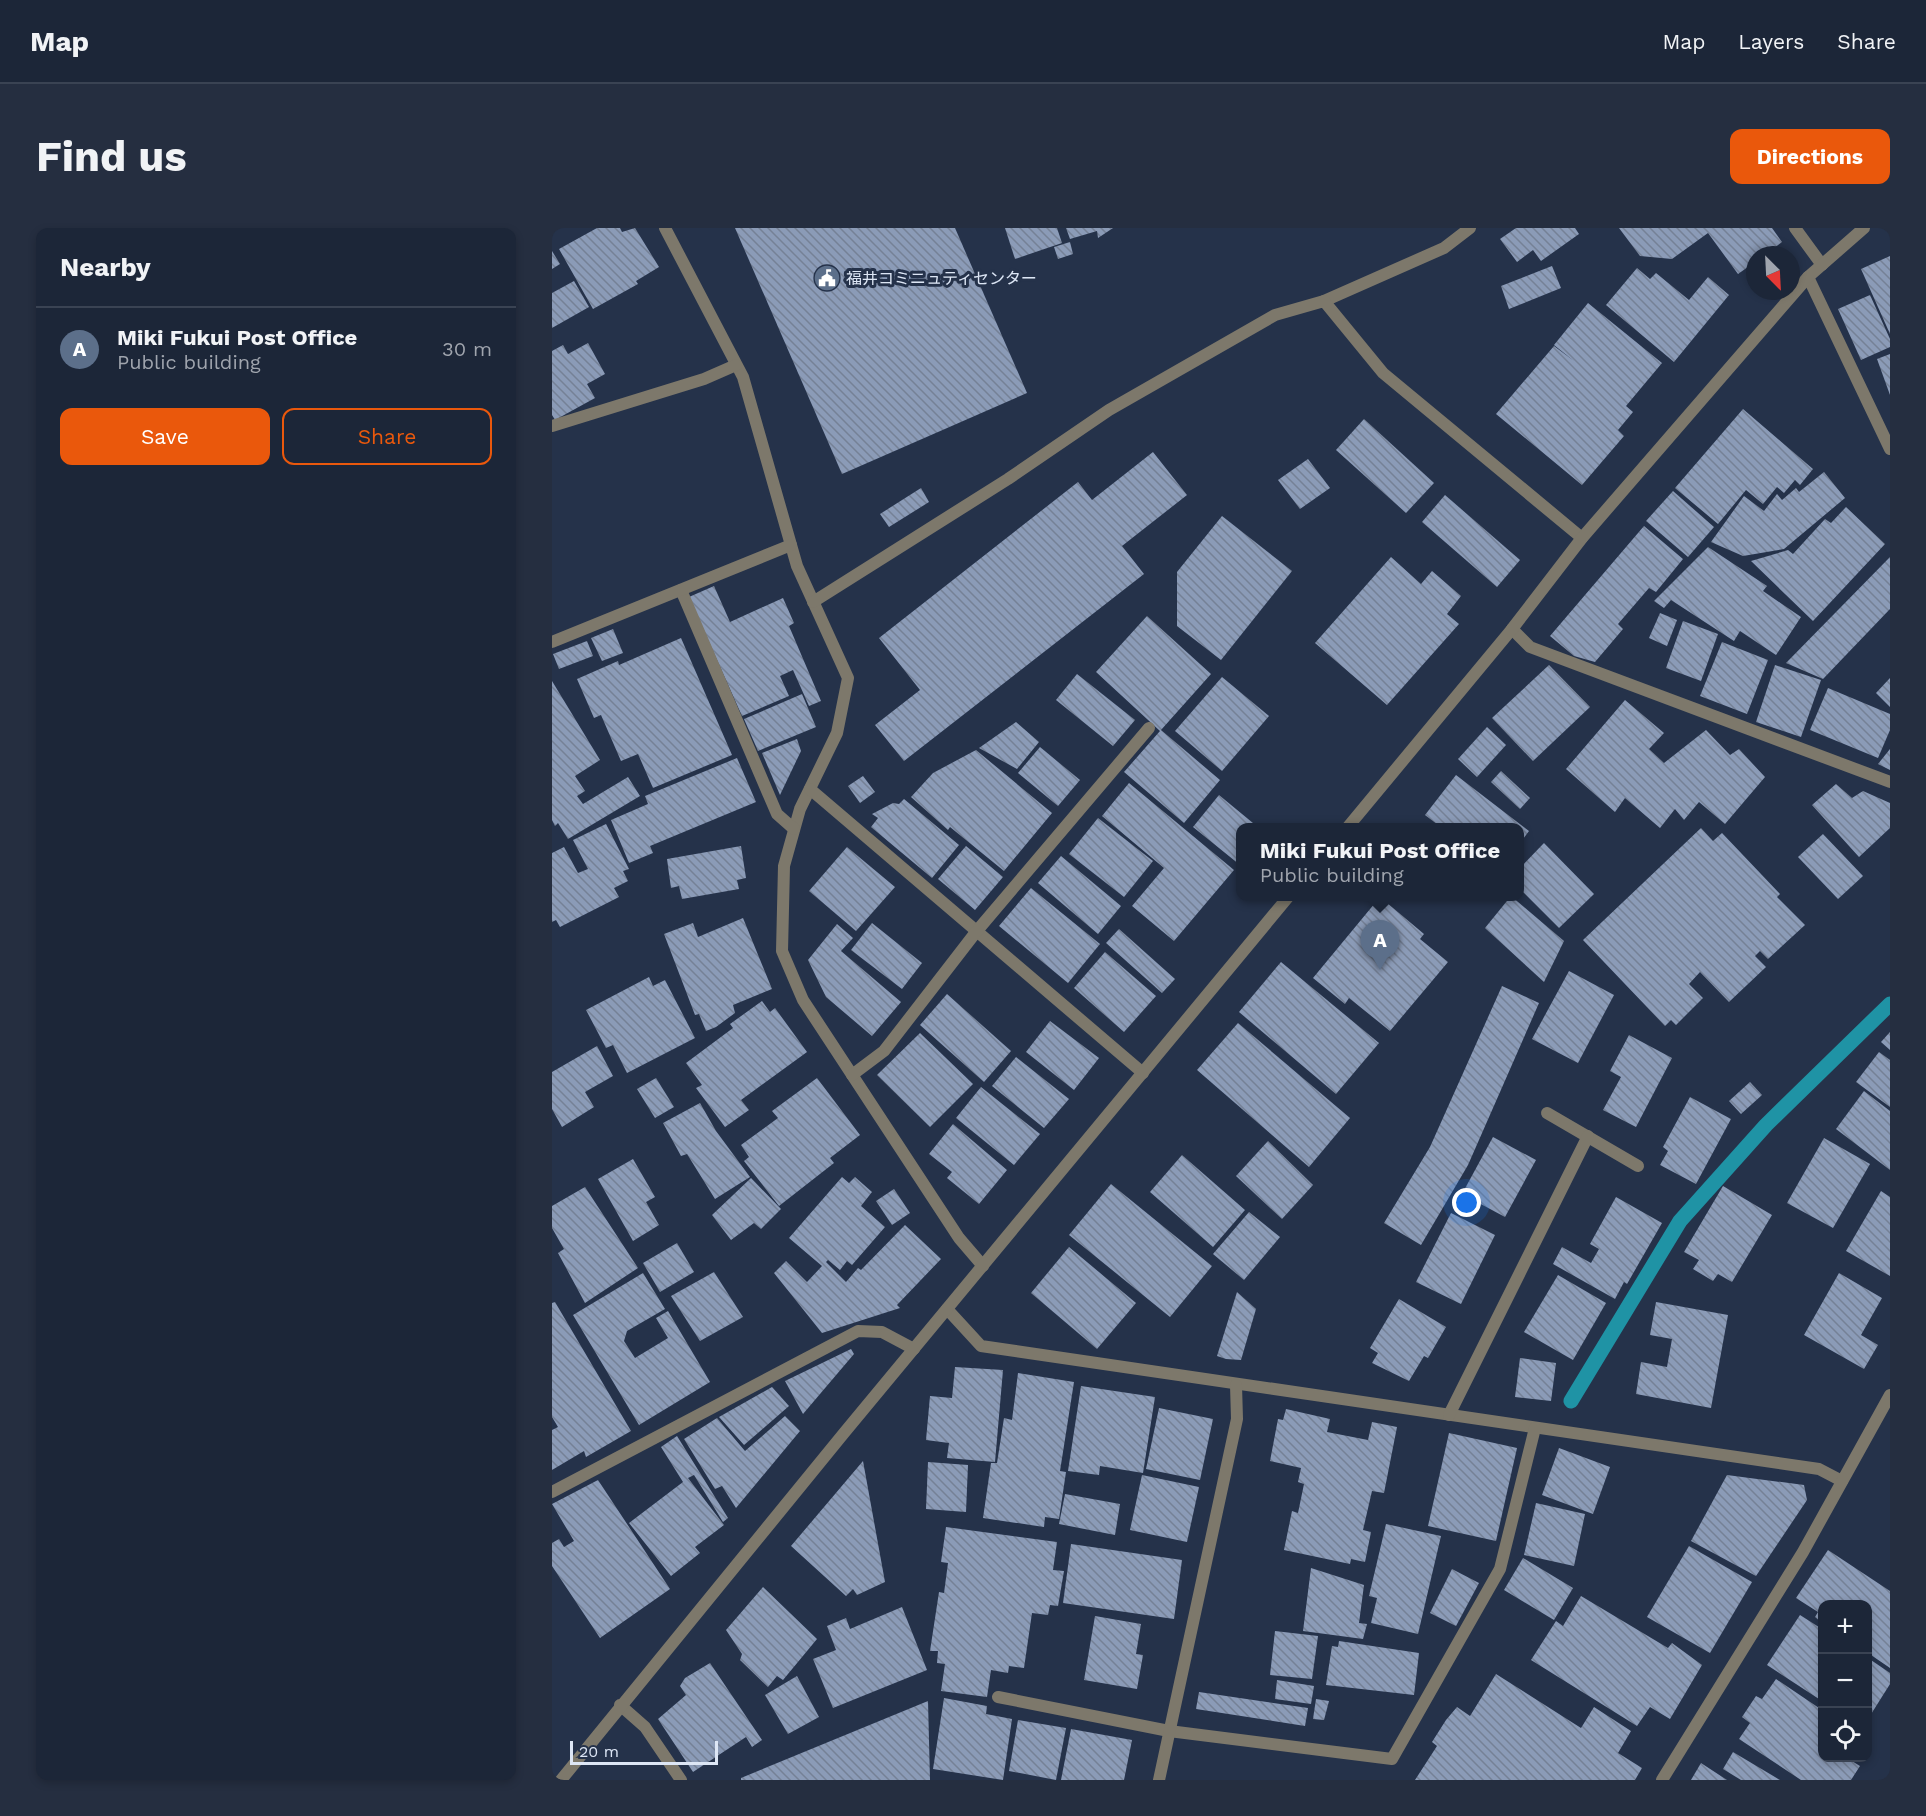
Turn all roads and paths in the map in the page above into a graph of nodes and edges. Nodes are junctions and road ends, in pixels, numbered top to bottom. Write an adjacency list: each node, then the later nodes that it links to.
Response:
1 (665, 228): 8 (street)
2 (1470, 228): 7 (street)
3 (1795, 228): 5 (street)
4 (1864, 228): 5 (street)
5 (1822, 265): 6 (street)
6 (1808, 277): 10 (street); 11 (street)
7 (1324, 301): 11 (street); 14 (street)
8 (736, 365): 9 (street); 12 (street)
9 (552, 426)
10 (1890, 449)
11 (1582, 538): 15 (street)
12 (791, 544): 13 (street); 14 (street)
13 (681, 590): 16 (street); 21 (street)
14 (813, 602): 19 (street)
15 (1512, 629): 18 (street); 20 (street)
16 (552, 642)
17 (1149, 728): 23 (street)
18 (1890, 782)
19 (810, 789): 21 (street); 23 (street)
20 (1351, 823)
21 (794, 829): 25 (street)
22 (1286, 901): 24 (street)
23 (976, 932): 24 (street); 25 (street)
24 (1143, 1073): 29 (street)
25 (852, 1075): 29 (street)
26 (1547, 1113): 27 (street)
27 (1588, 1136): 28 (street); 34 (street)
28 (1638, 1166)
29 (983, 1266): 30 (street)
30 (947, 1309): 31 (street); 32 (street)
31 (914, 1349): 37 (street); 39 (street)
32 (1236, 1385): 34 (street); 40 (street)
33 (1890, 1395): 36 (street)
34 (1449, 1415): 35 (street)
35 (1535, 1428): 36 (street); 40 (street)
36 (1842, 1481): 44 (street)
37 (552, 1491)
38 (998, 1697): 40 (street)
39 (620, 1705): 41 (street); 42 (street)
40 (1169, 1731): 43 (street)
41 (561, 1780)
42 (681, 1780)
43 (1158, 1780)
44 (1662, 1780)

